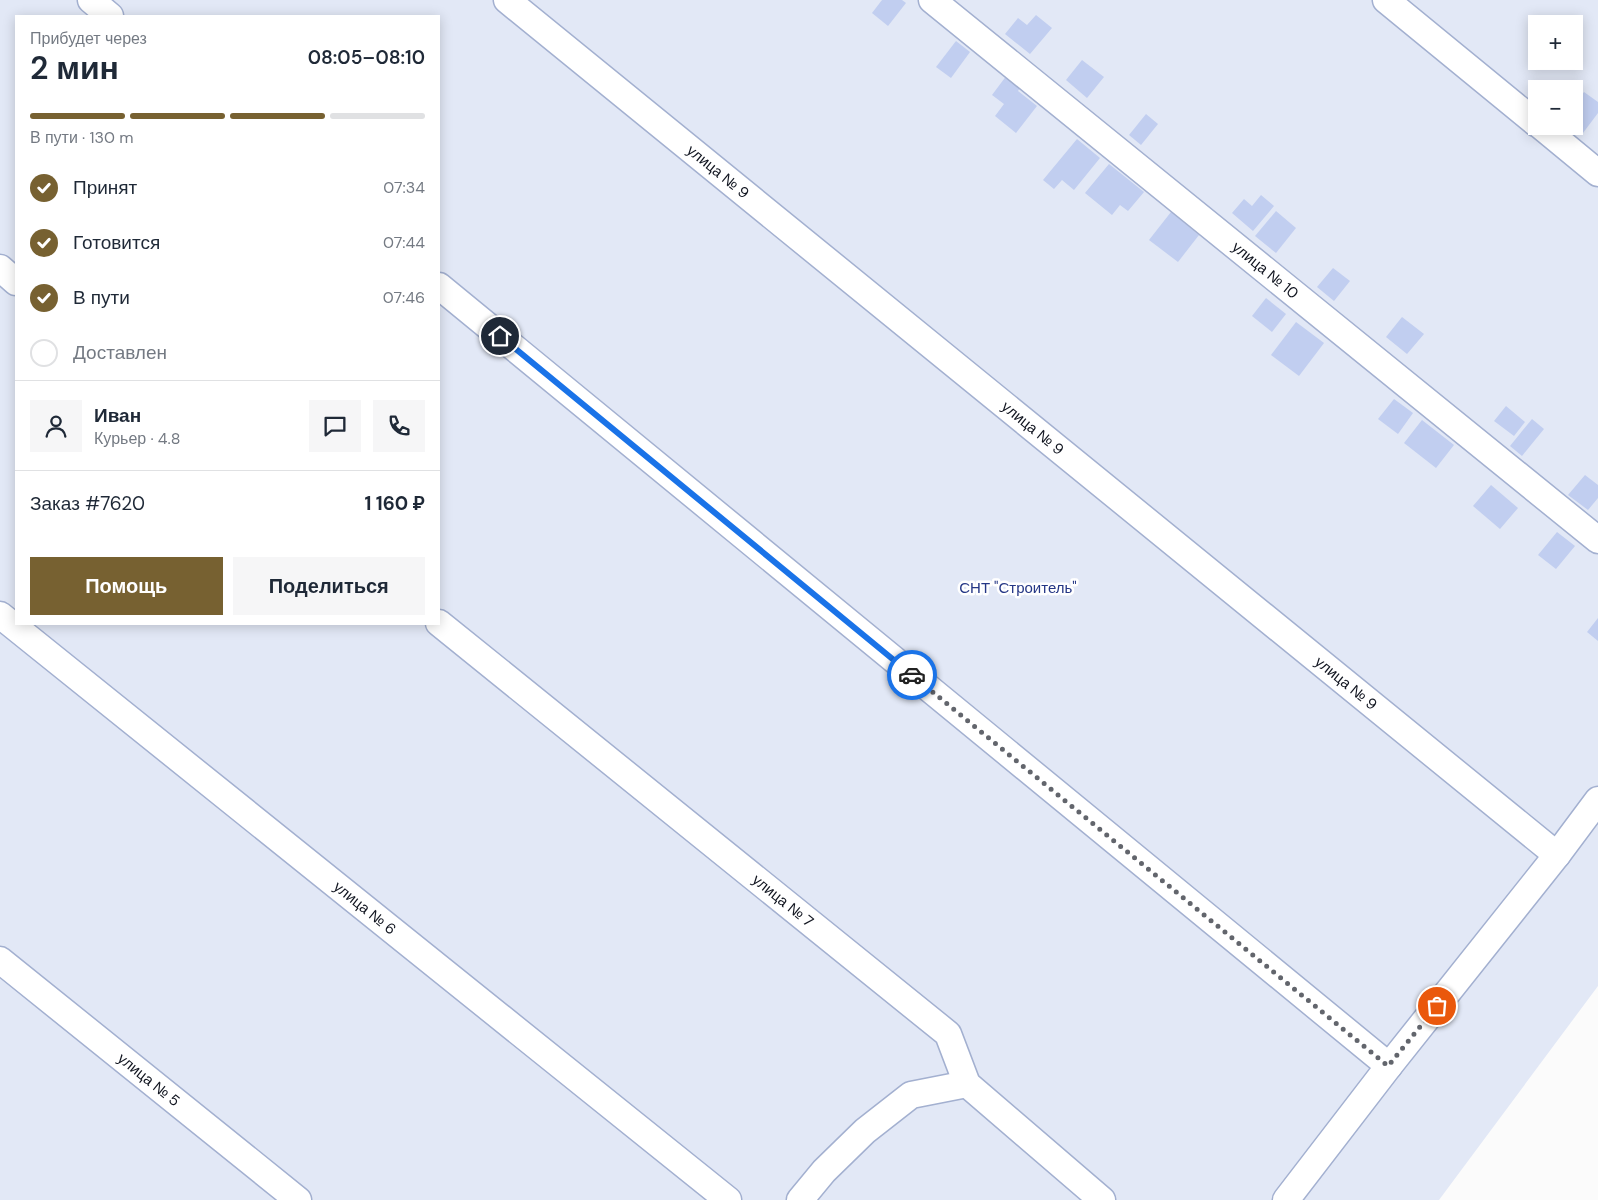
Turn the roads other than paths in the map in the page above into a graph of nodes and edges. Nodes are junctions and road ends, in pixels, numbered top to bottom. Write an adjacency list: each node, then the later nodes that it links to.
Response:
1 (90, 0): 5 (street)
2 (507, 0): 16 (street, улица № 9)
3 (932, 0): 12 (street, улица № 10)
4 (1386, 0): 6 (street)
5 (109, 15)
6 (1528, 116)
7 (1552, 135): 8 (street)
8 (1598, 173)
9 (0, 268): 10 (street)
10 (15, 281)
11 (440, 287): 18 (street)
12 (1598, 540)
13 (0, 615): 21 (street, улица № 6)
14 (440, 624): 19 (street, улица № 7)
15 (1598, 800): 16 (street)
16 (1557, 855): 18 (street)
17 (0, 960): 20 (street, улица № 5)
18 (1388, 1066): 24 (street)
19 (967, 1084): 22 (street); 23 (street, улица № 7)
20 (298, 1200)
21 (728, 1200)
22 (800, 1200)
23 (1102, 1200)
24 (1286, 1200)

